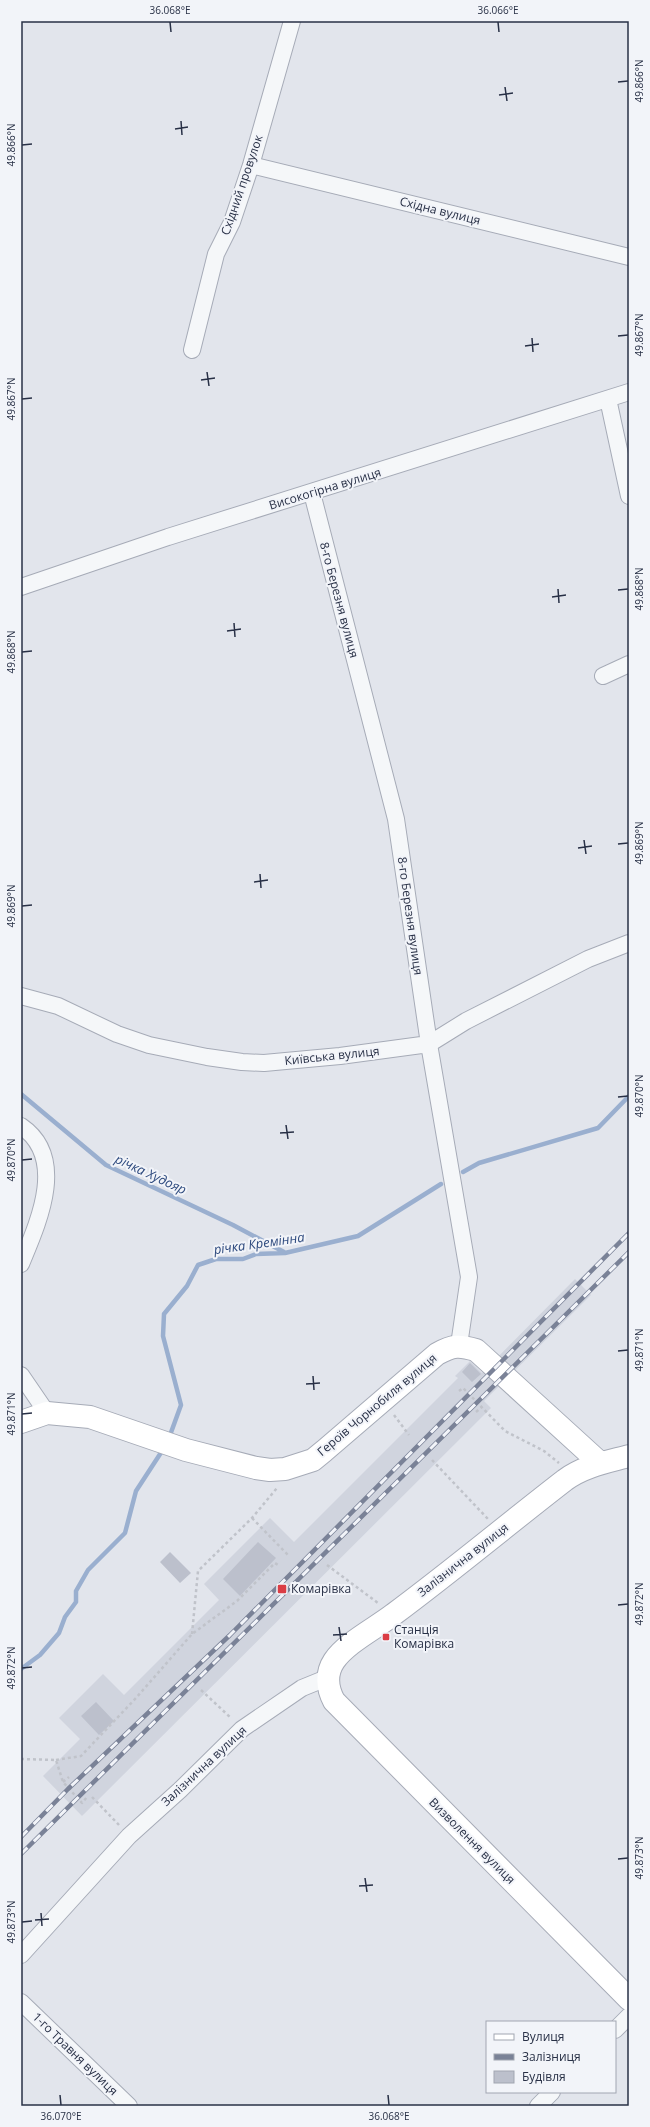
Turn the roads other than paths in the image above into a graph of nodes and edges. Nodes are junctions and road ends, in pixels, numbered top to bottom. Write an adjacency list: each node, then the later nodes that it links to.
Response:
1 (292, 21): 2 (street, Східний провулок)
2 (251, 165): 3 (street, Східна вулиця); 4 (street, Східний провулок)
3 (629, 257)
4 (192, 350)
5 (629, 392): 6 (street, Високогірна вулиця)
6 (608, 399): 7 (street, Високогірна вулиця); 8 (street)
7 (312, 493): 9 (street, Високогірна вулиця); 14 (street, 8-го Березня вулиця)
8 (629, 496)
9 (21, 587)
10 (629, 664): 11 (street)
11 (603, 676)
12 (629, 943): 14 (street, Київська вулиця)
13 (21, 996): 14 (street, Київська вулиця)
14 (429, 1044): 17 (street, 8-го Березня вулиця)
15 (21, 1126): 16 (street)
16 (21, 1264)
17 (459, 1345): 19 (street, Героїв Чорнобиля вулиця); 22 (street)
18 (21, 1375): 19 (street)
19 (47, 1412): 20 (street, Героїв Чорнобиля вулиця)
20 (21, 1422)
21 (629, 1456): 22 (street, Залізнична вулиця)
22 (600, 1463): 23 (street, Залізнична вулиця)
23 (329, 1677): 24 (street, Залізнична вулиця); 25 (street, Визволення вулиця)
24 (21, 1955)
25 (629, 1999)
26 (21, 2002): 30 (street, 1-го Травня вулиця)
27 (629, 2016): 28 (street)
28 (616, 2029)
29 (551, 2093): 31 (street)
30 (129, 2106)
31 (538, 2106)

